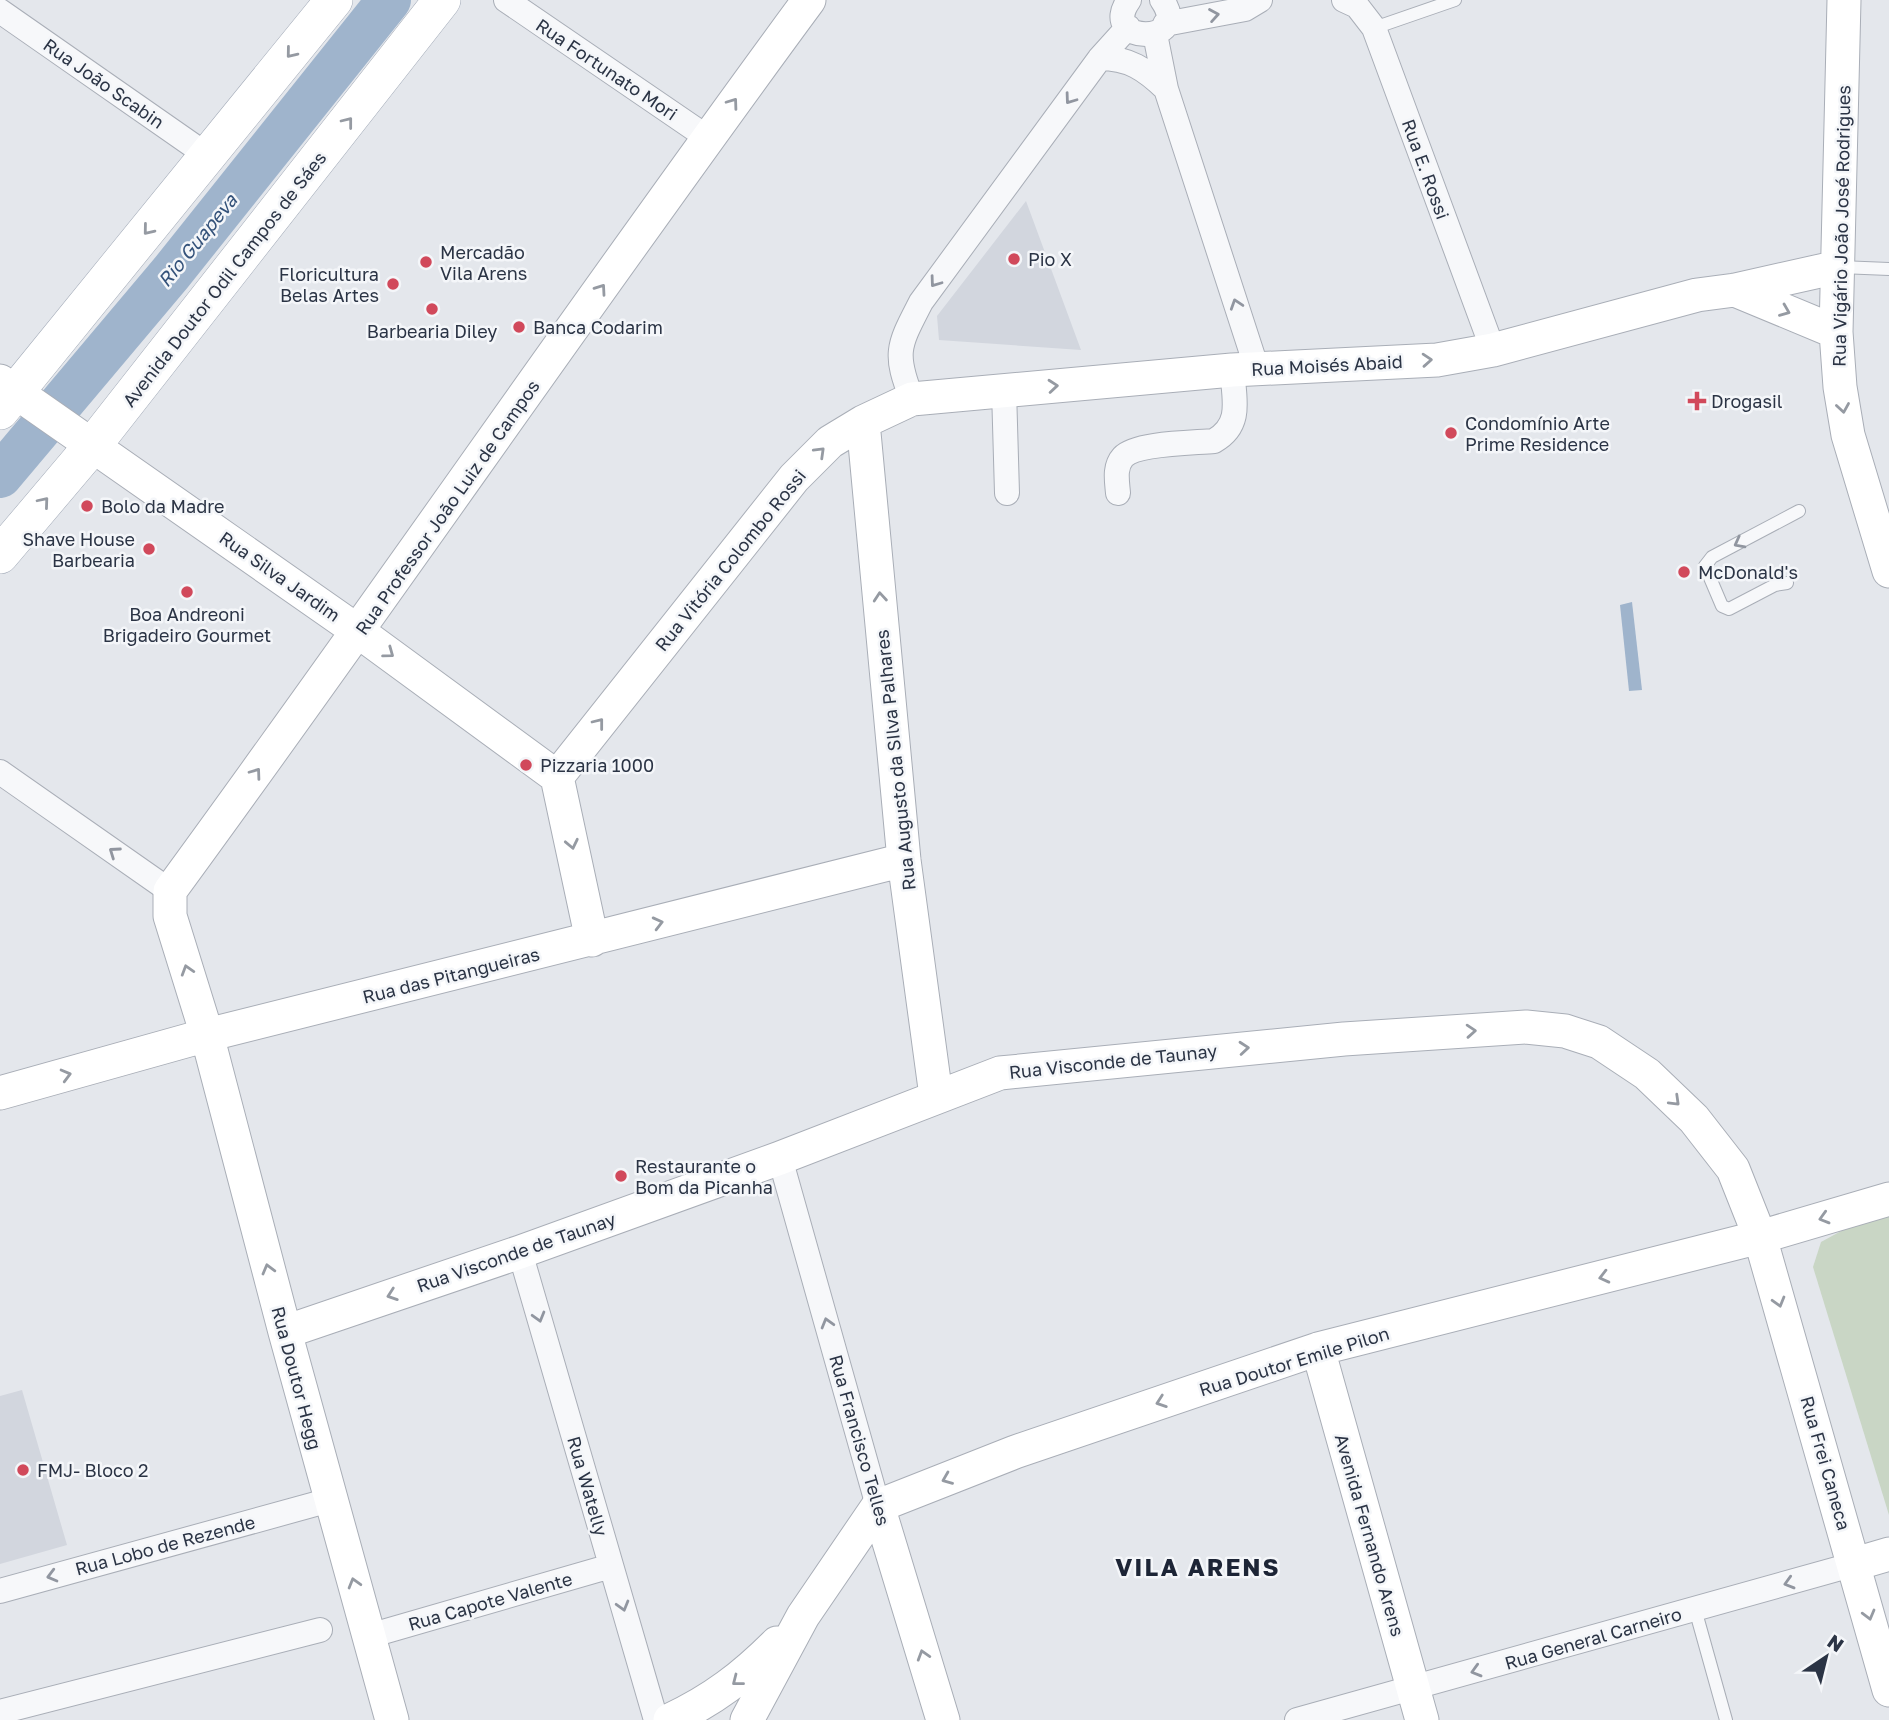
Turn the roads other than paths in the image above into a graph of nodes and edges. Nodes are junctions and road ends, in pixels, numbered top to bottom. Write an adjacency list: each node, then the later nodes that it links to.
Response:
1 (334, 0): 17 (main road, one-way to 17)
2 (442, 0): 28 (main road, Avenida Doutor Odil Campos de Sáes, one-way to 2)
3 (506, 0): 16 (street, Rua Fortunato Mori)
4 (809, 0): 16 (street, Rua Professor João Luiz de Campos, one-way to 4)
5 (1129, 0): 12 (street)
6 (1260, 0): 11 (street, one-way to 6)
7 (1344, 0): 13 (street, Rua E. Rossi)
8 (1455, 0): 13 (lane)
9 (1844, 0): 18 (street, Rua Vigário João José Rodrigues)
10 (0, 11): 17 (street, Rua João Scabin)
11 (1161, 19): 12 (street); 15 (street)
12 (1128, 27): 14 (street)
13 (1374, 28): 22 (street, Rua E. Rossi)
14 (1100, 58): 15 (street); 26 (street, one-way to 26)
15 (1166, 89): 23 (street, one-way to 15)
16 (708, 138): 35 (street, Rua Professor João Luiz de Campos, one-way to 16)
17 (208, 156): 25 (main road, one-way to 25)
18 (1838, 267): 19 (lane); 20 (street, Rua Moisés Abaid); 21 (street, Rua Vigário João José Rodrigues)
19 (1889, 269)
20 (1735, 290): 21 (street, one-way to 21); 22 (street, Rua Moisés Abaid)
21 (1836, 332): 33 (street, Rua Vigário João José Rodrigues, one-way to 33)
22 (1493, 350): 23 (street, Rua Moisés Abaid, one-way to 22)
23 (1244, 369): 24 (street, Rua Moisés Abaid, one-way to 23); 30 (street)
24 (1004, 390): 26 (street, Rua Moisés Abaid); 29 (street)
25 (12, 397): 28 (street, Rua Silva Jardim)
26 (912, 399): 27 (street, Rua Vitória Colombo Rossi)
27 (863, 422): 37 (street, Rua Vitória Colombo Rossi, one-way to 27); 38 (street, Rua Augusto da SIlva Palhares, one-way to 27)
28 (80, 436): 32 (main road, Avenida Doutor Odil Campos de Sáes, one-way to 28); 35 (street, Rua Silva Jardim)
29 (1007, 493)
30 (1118, 493)
31 (1799, 510): 34 (lane, one-way to 34)
32 (0, 555)
33 (1889, 571)
34 (1787, 583)
35 (359, 632): 37 (street, Rua Silva Jardim, one-way to 37); 39 (street, Rua Professor João Luiz de Campos, one-way to 35)
36 (0, 772): 39 (street, one-way to 36)
37 (557, 777): 40 (street, one-way to 40)
38 (904, 860): 40 (street, Rua das Pitangueiras, one-way to 38); 43 (street, Rua Augusto da SIlva Palhares)
39 (170, 891): 41 (street, one-way to 39)
40 (592, 940): 41 (street, Rua das Pitangueiras)
41 (207, 1035): 42 (street, Rua das Pitangueiras, one-way to 41); 48 (street, Rua Doutor Hegg, one-way to 41)
42 (0, 1093)
43 (936, 1096): 44 (street, Rua Visconde de Taunay); 46 (street, Rua Visconde de Taunay, one-way to 46)
44 (780, 1158): 47 (street, Rua Visconde de Taunay); 51 (street, Rua Francisco Telles, one-way to 44)
45 (1889, 1199): 46 (street, Rua Doutor Emile Pilon, one-way to 46)
46 (1760, 1237): 49 (street, Rua Doutor Emile Pilon, one-way to 49); 53 (street, Rua Frei Caneca, one-way to 53)
47 (520, 1252): 48 (street, Rua Visconde de Taunay, one-way to 48); 54 (street, Rua Watelly, one-way to 54)
48 (285, 1332): 50 (street, Rua Doutor Hegg)
49 (1318, 1349): 51 (street, Rua Doutor Emile Pilon, one-way to 51); 60 (street, Avenida Fernando Arens)
50 (330, 1500): 55 (street, Rua Lobo de Rezende, one-way to 55); 59 (street, Rua Doutor Hegg, one-way to 50)
51 (878, 1506): 57 (street); 67 (street, Rua Francisco Telles, one-way to 51)
52 (1889, 1554): 53 (street, Rua General Carneiro)
53 (1855, 1564): 56 (street, Rua General Carneiro, one-way to 56); 61 (street, Rua Frei Caneca, one-way to 61)
54 (611, 1566): 59 (street, Rua Capote Valente); 64 (street, Rua Watelly, one-way to 64)
55 (0, 1591)
56 (1695, 1609): 60 (street, Rua General Carneiro, one-way to 60); 70 (lane)
57 (803, 1616): 65 (street, one-way to 65); 66 (street)
58 (320, 1630): 62 (street)
59 (369, 1636): 63 (street, Rua Doutor Hegg)
60 (1414, 1688): 68 (street, Rua General Carneiro); 69 (street, Avenida Fernando Arens)
61 (1889, 1690)
62 (0, 1712)
63 (390, 1719)
64 (656, 1720)
65 (670, 1720)
66 (747, 1720)
67 (943, 1720)
68 (1297, 1720)
69 (1422, 1720)
70 (1726, 1720)

